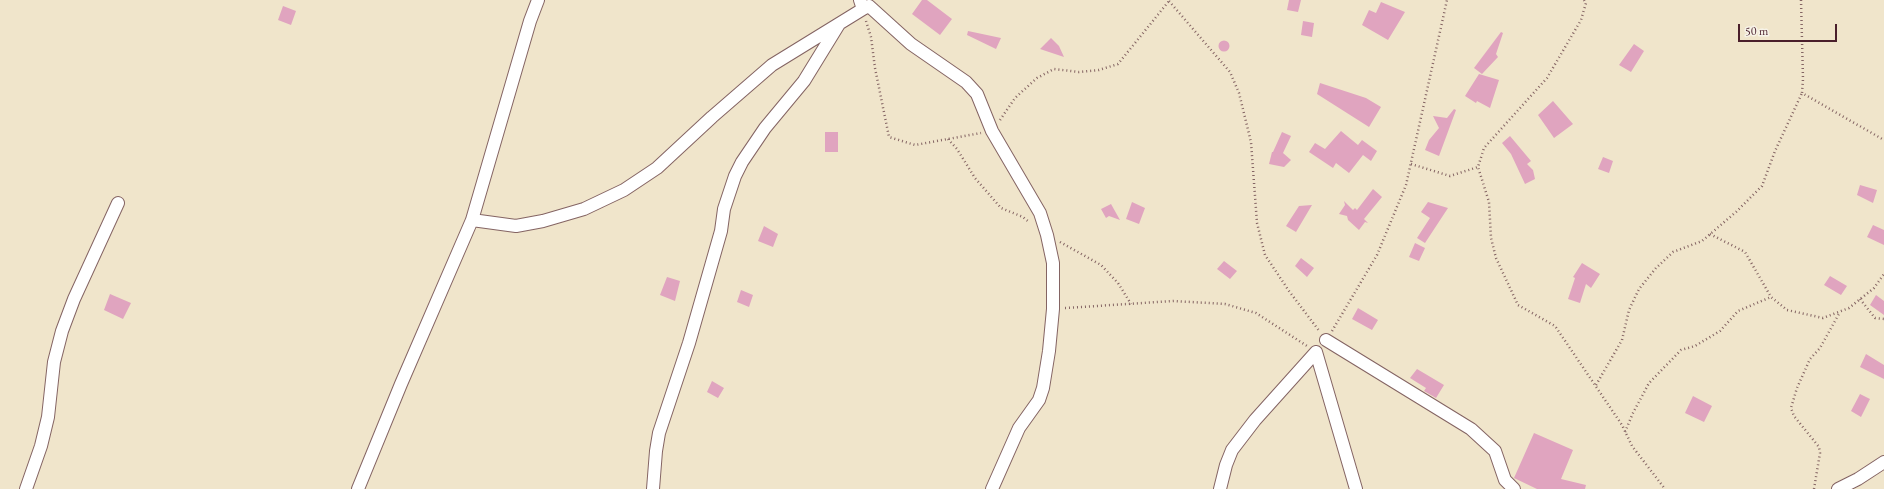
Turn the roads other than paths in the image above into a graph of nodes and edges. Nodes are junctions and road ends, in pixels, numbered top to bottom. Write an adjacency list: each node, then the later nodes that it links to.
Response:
1 (538, 0): 5 (street)
2 (866, 4): 3 (street); 11 (street)
3 (839, 24): 5 (street); 10 (street)
4 (118, 203): 8 (street)
5 (472, 220): 9 (street)
6 (1326, 340): 14 (street)
7 (1884, 462): 15 (street)
8 (26, 489)
9 (358, 489)
10 (653, 489)
11 (992, 489)
12 (1220, 489): 13 (street)
13 (1356, 489)
14 (1514, 489)
15 (1838, 489)

